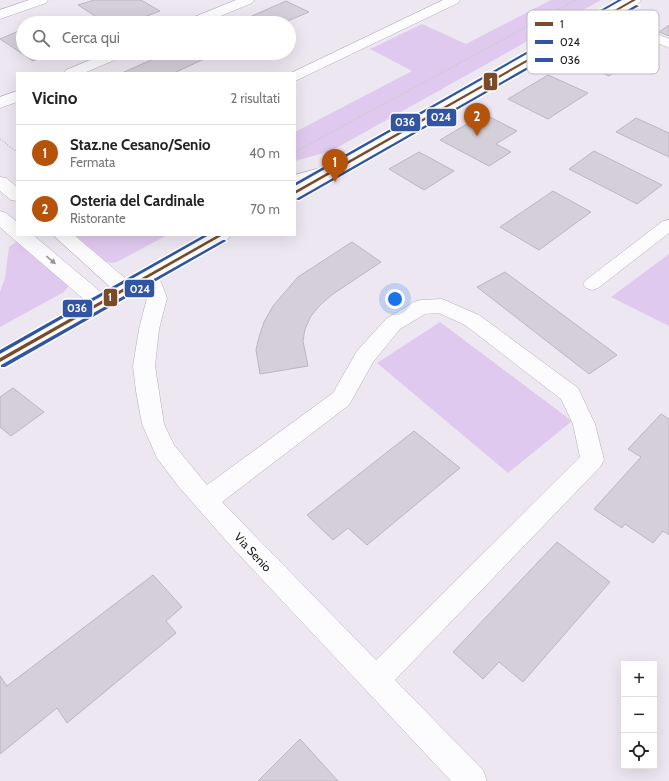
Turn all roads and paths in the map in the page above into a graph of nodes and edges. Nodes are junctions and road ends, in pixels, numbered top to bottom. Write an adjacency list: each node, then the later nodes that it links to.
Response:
1 (41, 0): 8 (street)
2 (247, 0): 9 (street)
3 (453, 0): 16 (street)
4 (576, 0): 6 (path)
5 (634, 0): 7 (street)
6 (558, 10)
7 (616, 10)
8 (0, 15)
9 (209, 16)
10 (527, 27): 21 (path)
11 (659, 40): 12 (lane)
12 (669, 44)
13 (102, 60): 15 (street)
14 (527, 61): 22 (street)
15 (73, 72)
16 (296, 77)
17 (16, 96): 18 (street)
18 (0, 103)
19 (0, 139): 20 (path)
20 (16, 151)
21 (296, 151)
22 (339, 168): 23 (street); 24 (street)
23 (296, 180)
24 (296, 192)
25 (0, 217): 27 (street)
26 (669, 225): 32 (lane)
27 (16, 231)
28 (22, 236): 33 (street, one-way to 33)
29 (63, 236): 31 (street, Via Senio)
30 (219, 236): 31 (street)
31 (135, 284): 33 (street); 35 (street, Via Senio)
32 (592, 284)
33 (101, 303): 34 (street)
34 (0, 360)
35 (206, 500): 36 (street, Via Senio); 36 (street)
36 (375, 681): 37 (street, Via Senio)
37 (472, 781)

